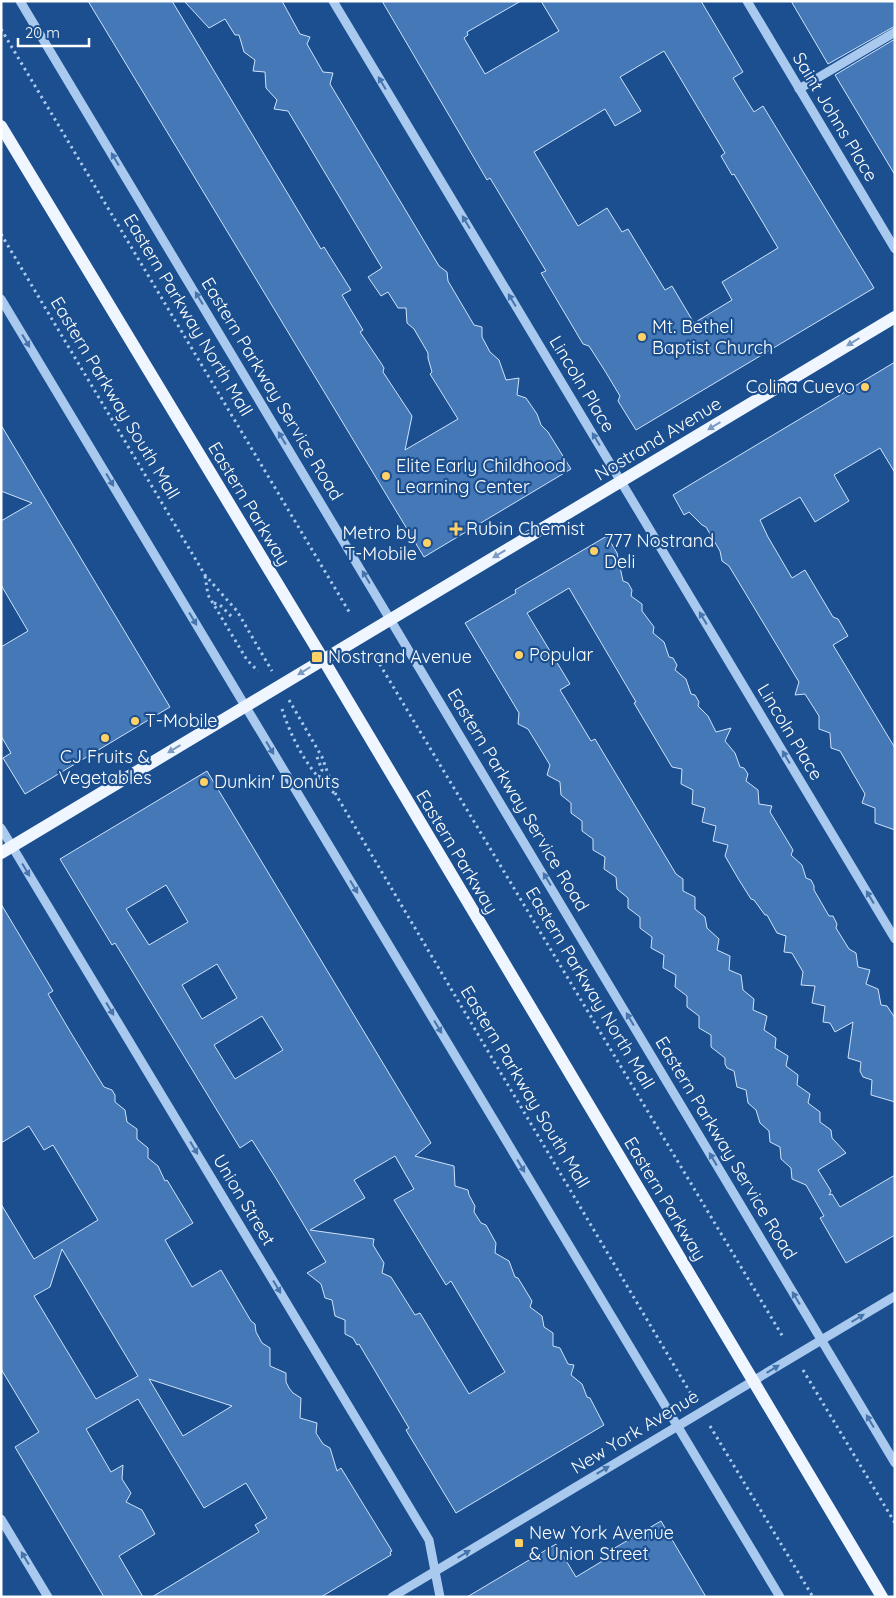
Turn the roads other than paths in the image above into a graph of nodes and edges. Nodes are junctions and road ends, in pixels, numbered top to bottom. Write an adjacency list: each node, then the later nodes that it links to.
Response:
1 (20, 1): 11 (street, Eastern Parkway Service Road, one-way to 1)
2 (333, 1): 10 (street, Lincoln Place, one-way to 2)
3 (747, 1): 5 (street, Saint Johns Place)
4 (895, 32): 5 (street)
5 (799, 89): 7 (street, Saint Johns Place)
6 (1, 126): 12 (main road, Eastern Parkway)
7 (895, 249)
8 (1, 299): 13 (street, one-way to 13)
9 (895, 317): 10 (main road, Nostrand Avenue, one-way to 10)
10 (621, 481): 11 (main road, Nostrand Avenue, one-way to 11); 16 (street, Lincoln Place, one-way to 10)
11 (391, 619): 12 (main road, Nostrand Avenue); 18 (street, Eastern Parkway Service Road, one-way to 11)
12 (323, 659): 13 (main road, Nostrand Avenue, one-way to 13); 19 (main road, Eastern Parkway)
13 (245, 706): 15 (main road, Nostrand Avenue, one-way to 15); 20 (street, one-way to 20)
14 (1, 828): 15 (street, Union Street)
15 (7, 849): 23 (street, Union Street, one-way to 23)
16 (895, 939)
17 (895, 1296): 18 (street, New York Avenue, one-way to 17)
18 (822, 1340): 19 (street, New York Avenue, one-way to 18); 21 (street, Eastern Parkway Service Road, one-way to 18)
19 (754, 1381): 20 (street, New York Avenue); 28 (main road, Eastern Parkway)
20 (677, 1426): 23 (street, New York Avenue, one-way to 20); 27 (street)
21 (895, 1462)
22 (1, 1519): 24 (street, one-way to 22)
23 (436, 1571): 25 (street, New York Avenue); 26 (street, Union Street)
24 (48, 1597)
25 (392, 1597)
26 (440, 1597)
27 (780, 1597)
28 (882, 1597)

